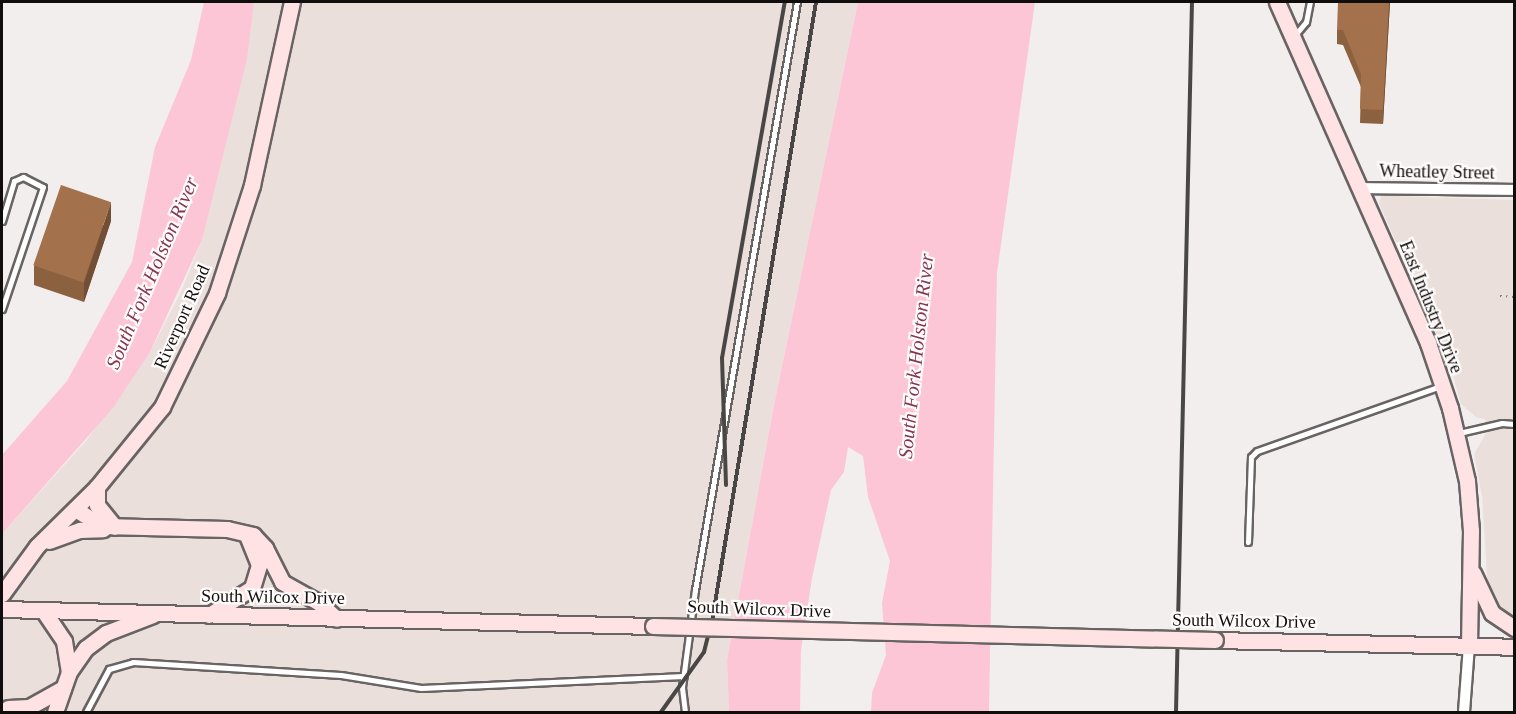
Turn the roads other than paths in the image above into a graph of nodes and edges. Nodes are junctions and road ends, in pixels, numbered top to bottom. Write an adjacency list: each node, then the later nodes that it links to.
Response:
1 (292, 2): 13 (main road, Riverport Road)
2 (797, 2): 30 (lane)
3 (1277, 2): 5 (main road, East Industry Drive)
4 (1310, 2): 5 (lane)
5 (1292, 39): 6 (main road, East Industry Drive)
6 (1359, 188): 7 (street, Wheatley Street); 10 (main road, East Industry Drive)
7 (1515, 190)
8 (2, 221): 9 (lane)
9 (2, 309)
10 (1443, 385): 12 (main road, East Industry Drive); 17 (lane)
11 (1515, 424): 12 (lane)
12 (1457, 434): 19 (main road, East Industry Drive)
13 (97, 486): 14 (main road, Riverport Road); 15 (main road)
14 (75, 509): 15 (main road); 18 (main road, Riverport Road)
15 (115, 527): 16 (main road); 18 (main road)
16 (246, 533): 24 (main road); 25 (main road)
17 (1248, 542)
18 (37, 546): 20 (main road, Riverport Road)
19 (1470, 566): 26 (main road); 27 (main road, East Industry Drive)
20 (2, 594)
21 (2, 609): 22 (main road, South Wilcox Drive)
22 (43, 610): 23 (main road, South Wilcox Drive); 29 (main road)
23 (156, 614): 24 (main road, South Wilcox Drive); 29 (main road)
24 (209, 615): 25 (main road, South Wilcox Drive)
25 (337, 618): 27 (main road, South Wilcox Drive, bridge)
26 (1515, 628)
27 (1468, 646): 28 (main road, South Wilcox Drive); 36 (street)
28 (1515, 647)
29 (69, 672): 31 (main road)
30 (684, 676): 34 (lane); 35 (lane)
31 (63, 688): 32 (main road); 33 (main road)
32 (8, 708)
33 (54, 712)
34 (86, 712)
35 (685, 712)
36 (1464, 712)

